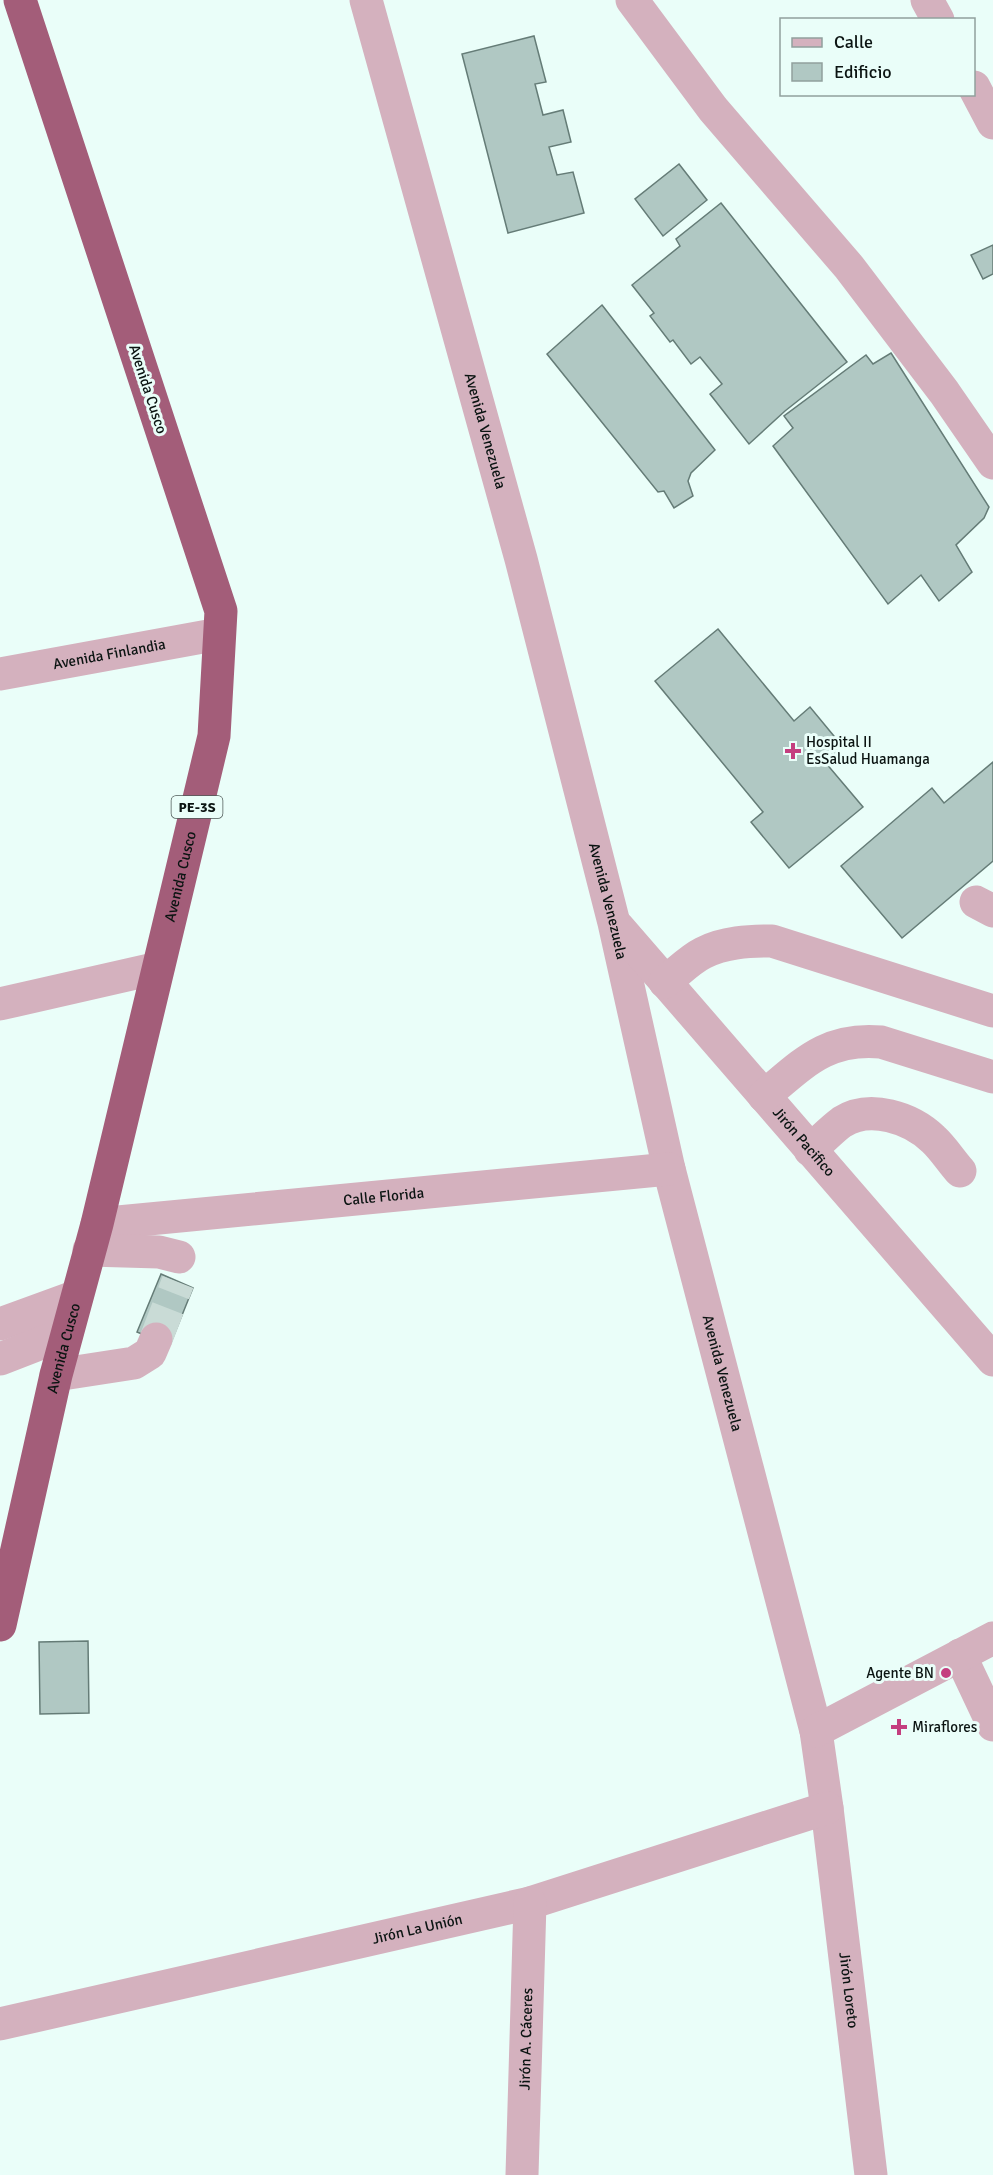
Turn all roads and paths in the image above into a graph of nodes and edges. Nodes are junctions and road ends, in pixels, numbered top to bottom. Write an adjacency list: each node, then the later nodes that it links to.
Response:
1 (20, 0): 9 (highway, Avenida Cusco / PE-3S)
2 (366, 0): 11 (street, Avenida Venezuela)
3 (632, 0): 8 (street)
4 (927, 0): 5 (street)
5 (937, 18)
6 (975, 89): 7 (street)
7 (993, 123)
8 (993, 463)
9 (219, 634): 10 (street, Avenida Finlandia); 12 (highway, Avenida Cusco / PE-3S)
10 (0, 674)
11 (614, 923): 13 (street, Jirón Pacifico); 19 (street, Avenida Venezuela)
12 (158, 968): 14 (street); 22 (highway, Avenida Cusco / PE-3S)
13 (665, 982): 15 (street); 17 (street, Jirón Pacifico)
14 (0, 1004)
15 (993, 1011)
16 (993, 1077): 17 (street)
17 (764, 1096): 18 (street, Jirón Pacifico)
18 (810, 1149): 20 (street); 28 (street, Jirón Pacifico)
19 (669, 1169): 21 (street, Calle Florida); 34 (street, Avenida Venezuela)
20 (960, 1171)
21 (171, 1216): 22 (street, Calle Florida); 22 (street)
22 (93, 1237): 23 (highway, Avenida Cusco / PE-3S)
23 (77, 1296): 24 (street); 25 (highway, Avenida Cusco / PE-3S)
24 (0, 1324)
25 (67, 1333): 27 (street); 29 (highway, Avenida Cusco / PE-3S)
26 (156, 1339): 29 (street)
27 (0, 1359)
28 (993, 1360)
29 (56, 1375): 30 (highway, Avenida Cusco / PE-3S)
30 (0, 1625)
31 (993, 1638): 32 (street)
32 (960, 1655): 33 (street); 34 (street)
33 (993, 1725)
34 (816, 1731): 35 (street, Avenida Venezuela)
35 (828, 1808): 36 (street, Jirón La Unión); 39 (street, Jirón Loreto)
36 (530, 1904): 37 (street, Jirón La Unión); 38 (street, Jirón A. Cáceres)
37 (0, 2024)
38 (522, 2175)
39 (871, 2175)

